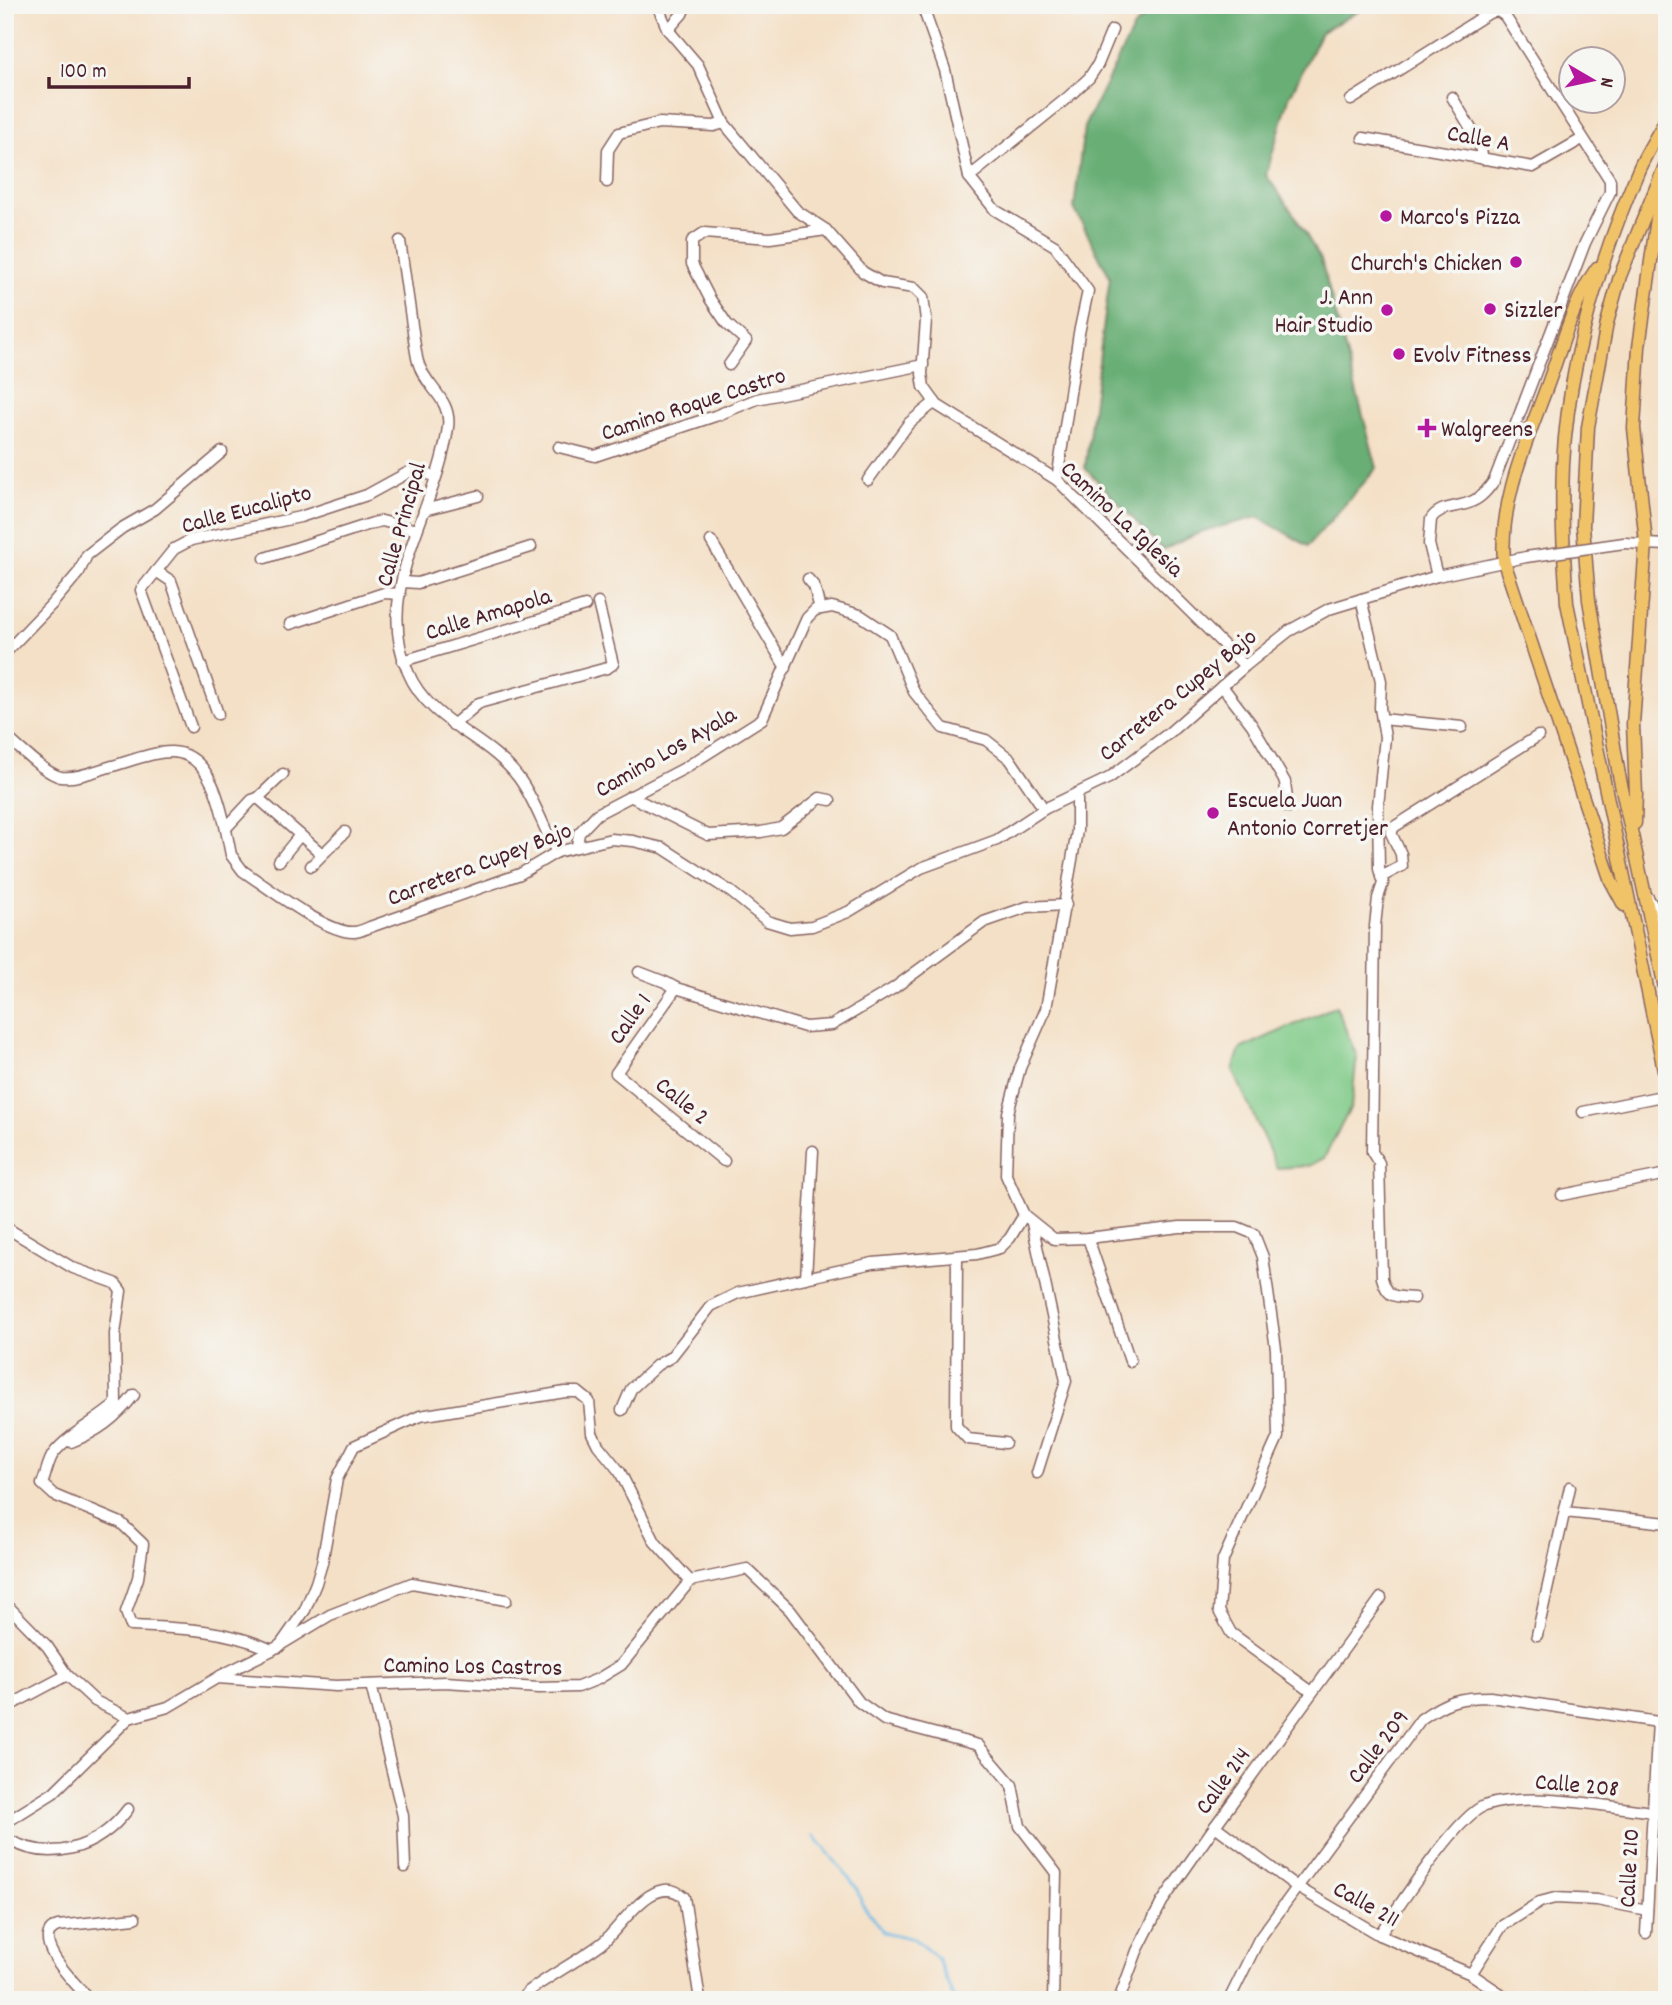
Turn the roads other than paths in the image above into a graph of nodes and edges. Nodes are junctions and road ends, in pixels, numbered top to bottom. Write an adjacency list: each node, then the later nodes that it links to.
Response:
1 (657, 5): 4 (street)
2 (686, 5): 4 (street)
3 (922, 5): 14 (street)
4 (668, 30): 9 (street)
5 (1112, 30): 14 (street)
6 (1452, 97): 12 (street)
7 (1351, 100): 11 (street)
8 (1667, 117): 18 (main road)
9 (724, 122): 15 (street); 16 (street)
10 (1363, 138): 12 (street, Calle A)
11 (1582, 139): 12 (street, Calle A); 37 (street)
12 (1483, 159)
13 (1666, 163): 31 (main road); 67 (main road)
14 (969, 177): 26 (street)
15 (607, 182)
16 (826, 230): 19 (street); 20 (street)
17 (400, 241): 24 (street, Calle Principal)
18 (1603, 259): 35 (main road); 77 (main road)
19 (729, 365)
20 (923, 365): 21 (street); 22 (street, Camino Roque Castro)
21 (935, 402): 25 (street); 26 (street, Camino La Iglesia)
22 (559, 447)
23 (222, 452): 45 (street)
24 (435, 477): 28 (street, Calle Principal); 36 (street, Calle Eucalipto)
25 (868, 480)
26 (1057, 480): 47 (street, Camino La Iglesia)
27 (478, 496): 28 (street)
28 (424, 510): 29 (street, Calle Principal)
29 (417, 530): 34 (street); 39 (street, Calle Principal)
30 (711, 541): 48 (street)
31 (1646, 543): 32 (street, Carretera Cupey Bajo); 35 (street, Carretera Cupey Bajo, bridge); 67 (main road)
32 (1667, 545)
33 (531, 547): 39 (street)
34 (265, 558)
35 (1504, 562): 37 (street, Carretera Cupey Bajo); 77 (main road)
36 (156, 571): 50 (street); 53 (street, Calle Eucalipto)
37 (1437, 576): 40 (street, Carretera Cupey Bajo)
38 (808, 579): 43 (street)
39 (401, 588): 44 (street); 46 (street, Calle Principal)
40 (1362, 599): 47 (street, Carretera Cupey Bajo); 51 (street)
41 (598, 603): 52 (street)
42 (585, 606): 46 (street, Calle Amapola)
43 (820, 609): 48 (street, Camino Los Ayala); 63 (street)
44 (289, 624)
45 (5, 653)
46 (403, 661): 52 (street, Calle Principal)
47 (1245, 666): 49 (street, Carretera Cupey Bajo)
48 (786, 668): 59 (street, Camino Los Ayala)
49 (1222, 686): 58 (street, Carretera Cupey Bajo); 62 (street)
50 (218, 714)
51 (1382, 719): 54 (street); 73 (street)
52 (453, 725): 69 (street, Calle Principal)
53 (191, 727)
54 (1462, 727)
55 (5, 736): 64 (street, Carretera Cupey Bajo)
56 (1538, 736): 73 (street)
57 (283, 774): 60 (street)
58 (1077, 793): 63 (street, Carretera Cupey Bajo); 75 (street)
59 (629, 796): 61 (street); 68 (street, Camino Los Ayala)
60 (258, 798): 64 (street); 66 (street)
61 (830, 800)
62 (1289, 807)
63 (1044, 809): 68 (street, Carretera Cupey Bajo)
64 (226, 828): 69 (street, Carretera Cupey Bajo)
65 (345, 832): 70 (street)
66 (300, 835): 70 (street); 71 (street)
67 (1634, 837): 74 (main road)
68 (577, 846): 69 (street, Carretera Cupey Bajo)
69 (557, 852)
70 (322, 854): 72 (street)
71 (279, 862)
72 (311, 866)
73 (1381, 877): 95 (street)
74 (1645, 893): 76 (street); 81 (main road)
75 (1066, 905): 80 (street); 90 (street)
76 (1661, 907): 78 (street)
77 (1631, 919): 83 (main road)
78 (1667, 943)
79 (639, 972): 80 (street)
80 (676, 988): 82 (street, Calle 1)
81 (1667, 997)
82 (616, 1073): 87 (street, Calle 2)
83 (1667, 1084)
84 (1667, 1095): 85 (street)
85 (1583, 1112)
86 (813, 1151): 94 (street)
87 (724, 1161)
88 (1667, 1174): 89 (street)
89 (1562, 1195)
90 (1028, 1219): 92 (street); 93 (street); 101 (street)
91 (5, 1227): 100 (street)
92 (1088, 1238): 96 (street); 114 (street)
93 (957, 1256): 94 (street); 99 (street)
94 (806, 1278): 98 (street)
95 (1414, 1298)
96 (1130, 1361)
97 (134, 1395): 100 (street)
98 (622, 1410)
99 (1005, 1443)
100 (62, 1446): 110 (street)
101 (1037, 1473)
102 (1570, 1487): 103 (street)
103 (1564, 1512): 104 (street); 109 (street)
104 (1667, 1523)
105 (690, 1581): 110 (street); 113 (street, Camino Los Castros); 134 (street)
106 (1381, 1598): 114 (street, Calle 214)
107 (506, 1600): 110 (street)
108 (5, 1603): 111 (street)
109 (1537, 1634)
110 (276, 1648): 112 (street)
111 (67, 1675): 115 (street); 116 (street)
112 (217, 1678): 113 (street, Camino Los Castros); 116 (street)
113 (371, 1685): 124 (street)
114 (1312, 1692): 122 (street, Calle 214)
115 (5, 1708)
116 (129, 1718): 121 (street)
117 (1658, 1722): 119 (street, Calle 210); 125 (street, Calle 209)
118 (128, 1809): 123 (street)
119 (1653, 1812): 120 (street, Calle 208); 126 (street, Calle 210); 129 (street, Calle 208)
120 (1667, 1814)
121 (5, 1823)
122 (1215, 1826): 125 (street, Calle 211); 135 (street, Calle 214)
123 (5, 1838)
124 (405, 1867)
125 (1297, 1887): 129 (street, Calle 211); 136 (street, Calle 209)
126 (1647, 1910): 128 (street, Calle 210); 130 (street)
127 (135, 1918): 131 (street)
128 (1646, 1933)
129 (1379, 1935): 130 (street, Calle 211)
130 (1471, 1974): 137 (street, Calle 211)
131 (89, 2000)
132 (520, 2000): 133 (street)
133 (700, 2000)
134 (1053, 2000)
135 (1119, 2000)
136 (1229, 2000)
137 (1510, 2000)
138 (1574, 2000): 139 (street)
139 (1595, 2000)

